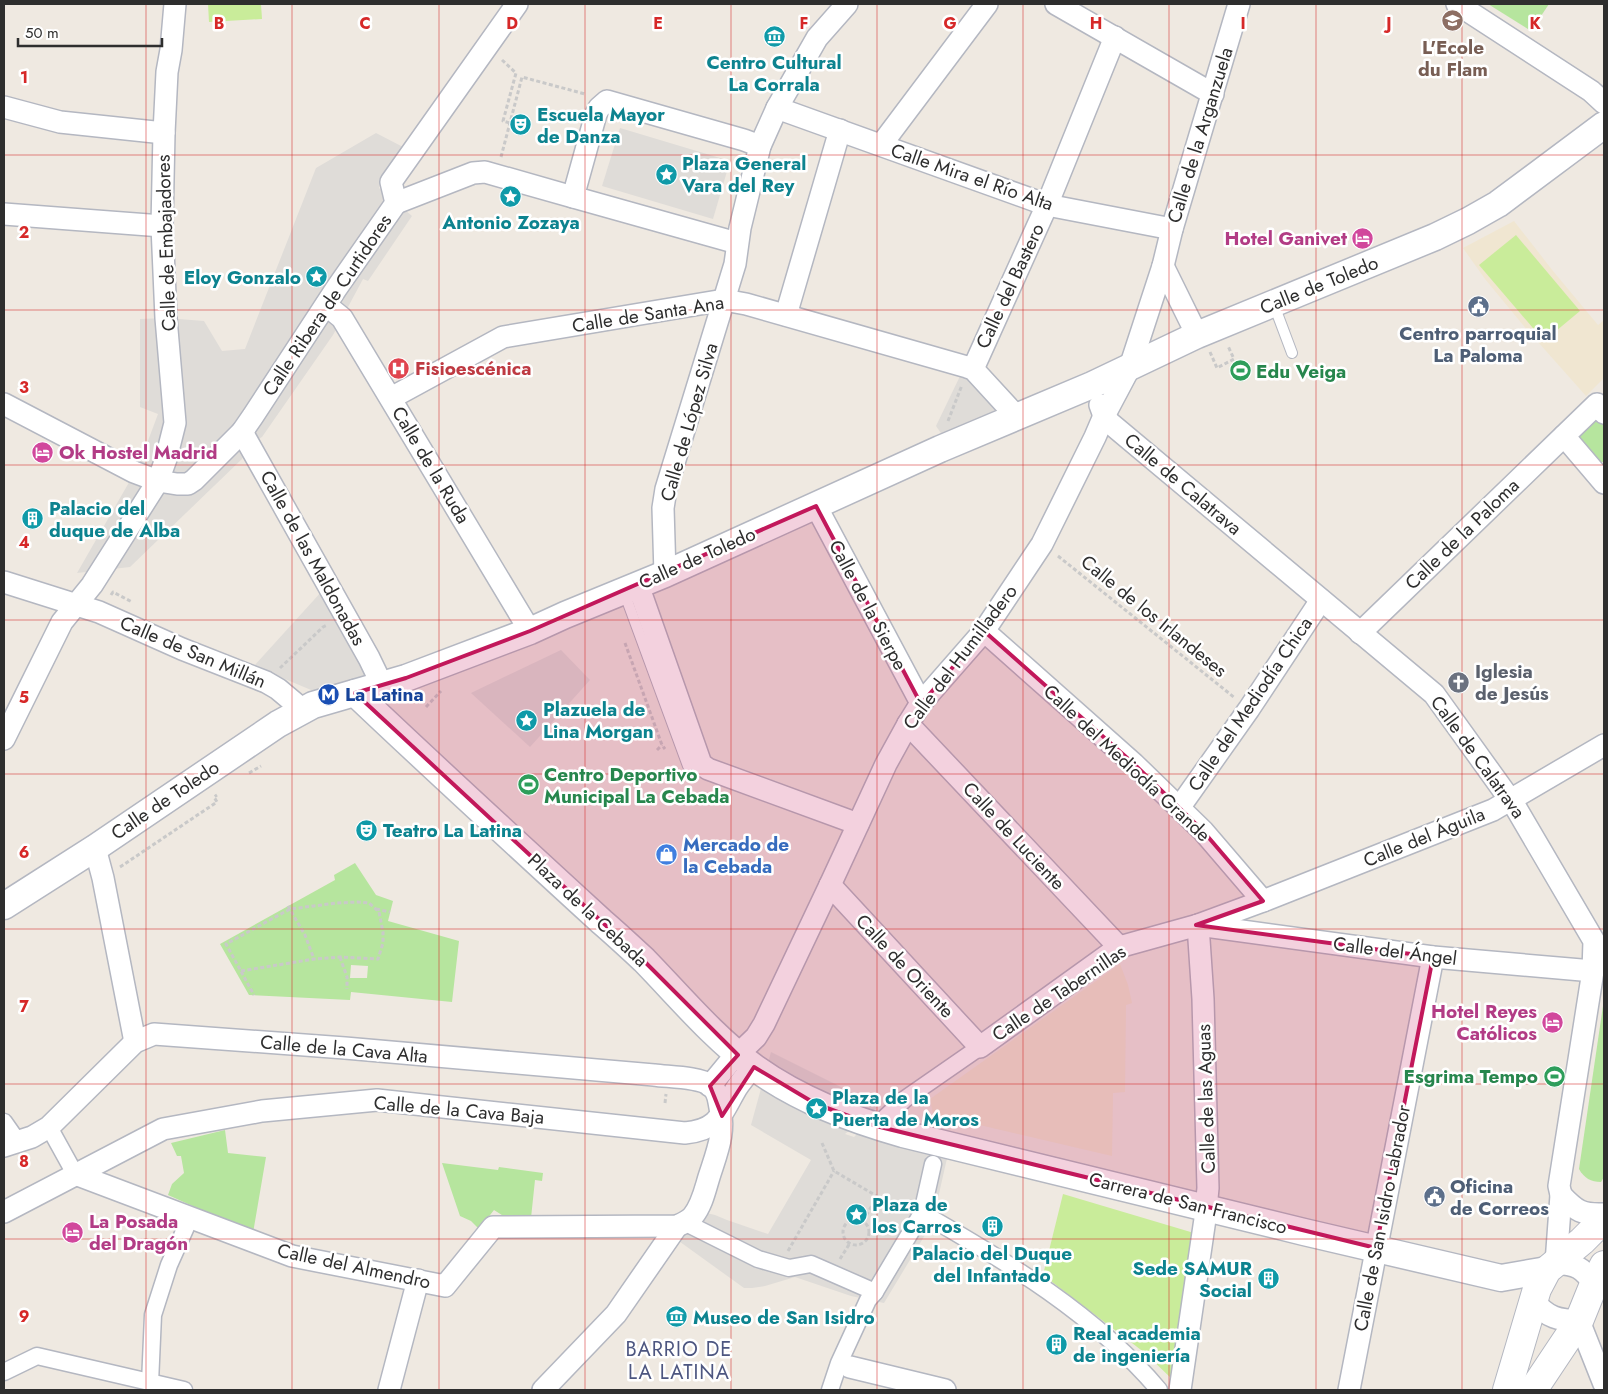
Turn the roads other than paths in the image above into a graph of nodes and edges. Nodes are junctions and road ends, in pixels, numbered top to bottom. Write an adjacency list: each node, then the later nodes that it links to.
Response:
1 (175, 4): 15 (street, Calle de Embajadores)
2 (517, 4): 19 (street, Calle Ribera de Curtidores)
3 (847, 4): 12 (street)
4 (987, 4): 16 (street)
5 (1056, 4): 8 (street)
6 (1239, 4): 9 (street, Calle de la Arganzuela)
7 (1457, 4): 10 (street)
8 (1115, 37): 9 (street); 20 (street, Calle del Bastero)
9 (1213, 94): 23 (street, Calle de la Arganzuela)
10 (1604, 103)
11 (4, 107): 15 (street)
12 (777, 108): 14 (street, Calle Mira el Río Alta); 17 (street)
13 (1604, 125): 27 (street, Calle de Toledo)
14 (840, 130): 16 (street, Calle Mira el Río Alta); 29 (street)
15 (164, 133): 22 (street, Calle de Embajadores)
16 (881, 145): 20 (street, Calle Mira el Río Alta)
17 (760, 146): 18 (street); 24 (street)
18 (573, 197): 19 (street); 24 (street)
19 (396, 203): 28 (street, Calle Ribera de Curtidores)
20 (1047, 206): 23 (street, Calle Mira el Río Alta); 33 (street, Calle del Bastero)
21 (4, 214): 22 (street)
22 (162, 226): 43 (street, Calle de Embajadores)
23 (1172, 229): 25 (street, Calle de la Arganzuela)
24 (737, 244): 26 (street, Calle de López Silva)
25 (1163, 266): 30 (street); 32 (street, Calle de la Arganzuela)
26 (724, 300): 29 (street, Calle de Santa Ana); 35 (street, Calle de Santa Ana); 45 (street, Calle de López Silva)
27 (1273, 304): 30 (street, Calle de Toledo); 31 (lane)
28 (326, 305): 35 (street, Calle de la Ruda); 40 (street, Calle Ribera de Curtidores)
29 (786, 315): 33 (street, Calle de Santa Ana)
30 (1197, 335): 32 (street, Calle de Toledo)
31 (1292, 353)
32 (1130, 367): 34 (street, Calle de Toledo); 38 (street, Calle del Humilladero)
33 (969, 373): 39 (street)
34 (1092, 385): 38 (street, Calle de Calatrava); 39 (street, Calle de Toledo)
35 (391, 398): 50 (street, Calle de la Ruda)
36 (4, 404): 43 (street, Calle Ribera de Curtidores)
37 (1602, 404): 41 (street, Calle de la Paloma)
38 (1104, 416): 48 (street, Calle de Calatrava); 51 (street, Calle del Humilladero)
39 (1017, 417): 44 (street, Calle de Toledo)
40 (242, 432): 43 (street, Calle Ribera de Curtidores); 53 (street, Calle de las Maldonadas)
41 (1564, 436): 42 (street); 52 (street, Calle de la Paloma)
42 (1602, 477)
43 (158, 481): 49 (street, Calle de Embajadores)
44 (816, 506): 45 (street, Calle de Toledo); 54 (street, Calle de la Sierpe)
45 (665, 574): 47 (street, Calle de Toledo)
46 (4, 582): 49 (street, Calle de San Millán)
47 (630, 588): 50 (street, Calle de Toledo); 59 (lane); 62 (street)
48 (1321, 600): 52 (street, Calle de Calatrava); 61 (street, Calle del Mediodía Chica)
49 (76, 605): 55 (street, Calle de San Millán); 57 (street, Calle de Embajadores)
50 (530, 631): 53 (street, Calle de Toledo)
51 (984, 631): 54 (street, Calle del Humilladero); 61 (street, Calle del Mediodía Grande)
52 (1360, 633): 60 (street, Calle de Calatrava)
53 (370, 689): 55 (street, Calle de Toledo); 73 (street, Plaza de la Cebada)
54 (921, 703): 56 (street, Calle del Humilladero)
55 (303, 710): 63 (street, Calle de Toledo)
56 (908, 724): 62 (street, Calle del Humilladero); 68 (street, Calle de Luciente)
57 (4, 739)
58 (1604, 745): 60 (street, Calle del Águila)
59 (688, 766)
60 (1510, 799): 65 (street, Calle del Águila); 70 (street, Calle de Calatrava)
61 (1179, 808): 65 (street, Calle del Mediodía Grande)
62 (858, 824): 64 (street, Calle del Humilladero)
63 (95, 848): 66 (street, Calle de Toledo); 71 (street)
64 (830, 885): 72 (street, Calle de Oriente); 73 (street, Calle del Humilladero)
65 (1263, 901): 67 (street, Calle de Tabernillas)
66 (4, 906)
67 (1198, 925): 68 (street, Calle de Tabernillas); 69 (street, Calle del Ángel); 83 (street, Calle de las Aguas)
68 (1119, 948): 72 (street, Calle de Tabernillas)
69 (1433, 957): 70 (street, Calle del Ángel); 90 (street, Calle de San Isidro Labrador)
70 (1593, 971): 82 (street, Calle de Calatrava)
71 (135, 1042): 74 (street, Calle de la Cava Alta); 78 (street)
72 (980, 1047): 77 (street, Calle de Tabernillas)
73 (746, 1061): 74 (street); 75 (street, Calle de la Cava Baja); 77 (street)
74 (710, 1086): 75 (street)
75 (722, 1116): 81 (street, Calle de la Cava Baja); 89 (street)
76 (4, 1122): 79 (street)
77 (876, 1126): 83 (street, Carrera de San Francisco)
78 (49, 1127): 79 (street); 81 (street)
79 (11, 1144)
80 (932, 1164): 85 (street)
81 (75, 1174): 84 (street, Calle de la Cava Baja); 87 (street, Calle del Almendro)
82 (1561, 1195): 86 (street); 91 (street, Calle de Calatrava)
83 (1207, 1208): 90 (street, Carrera de San Francisco); 109 (street, Calle de las Aguas)
84 (4, 1212)
85 (922, 1213): 95 (street); 108 (street)
86 (1604, 1214)
87 (190, 1218): 94 (street, Calle del Almendro); 100 (street)
88 (1604, 1218): 91 (main road)
89 (682, 1224): 94 (street, Calle del Almendro); 95 (street); 105 (street)
90 (1376, 1248): 93 (street, Carrera de San Francisco); 110 (street, Calle de San Isidro Labrador)
91 (1551, 1266): 92 (street); 93 (street, Carrera de San Francisco); 96 (main road)
92 (1599, 1275): 97 (main road)
93 (1501, 1278): 96 (street, Carrera de San Francisco)
94 (418, 1280): 104 (street)
95 (871, 1296): 98 (street)
96 (1534, 1302): 97 (street); 111 (main road)
97 (1579, 1321): 101 (street); 102 (main road)
98 (844, 1365): 106 (street); 107 (street)
99 (4, 1372): 100 (street)
100 (150, 1383): 103 (street)
101 (1604, 1384)
102 (1539, 1386)
103 (184, 1390)
104 (388, 1390)
105 (543, 1390)
106 (830, 1390)
107 (945, 1390)
108 (1159, 1390)
109 (1180, 1390)
110 (1349, 1390)
111 (1507, 1390)

